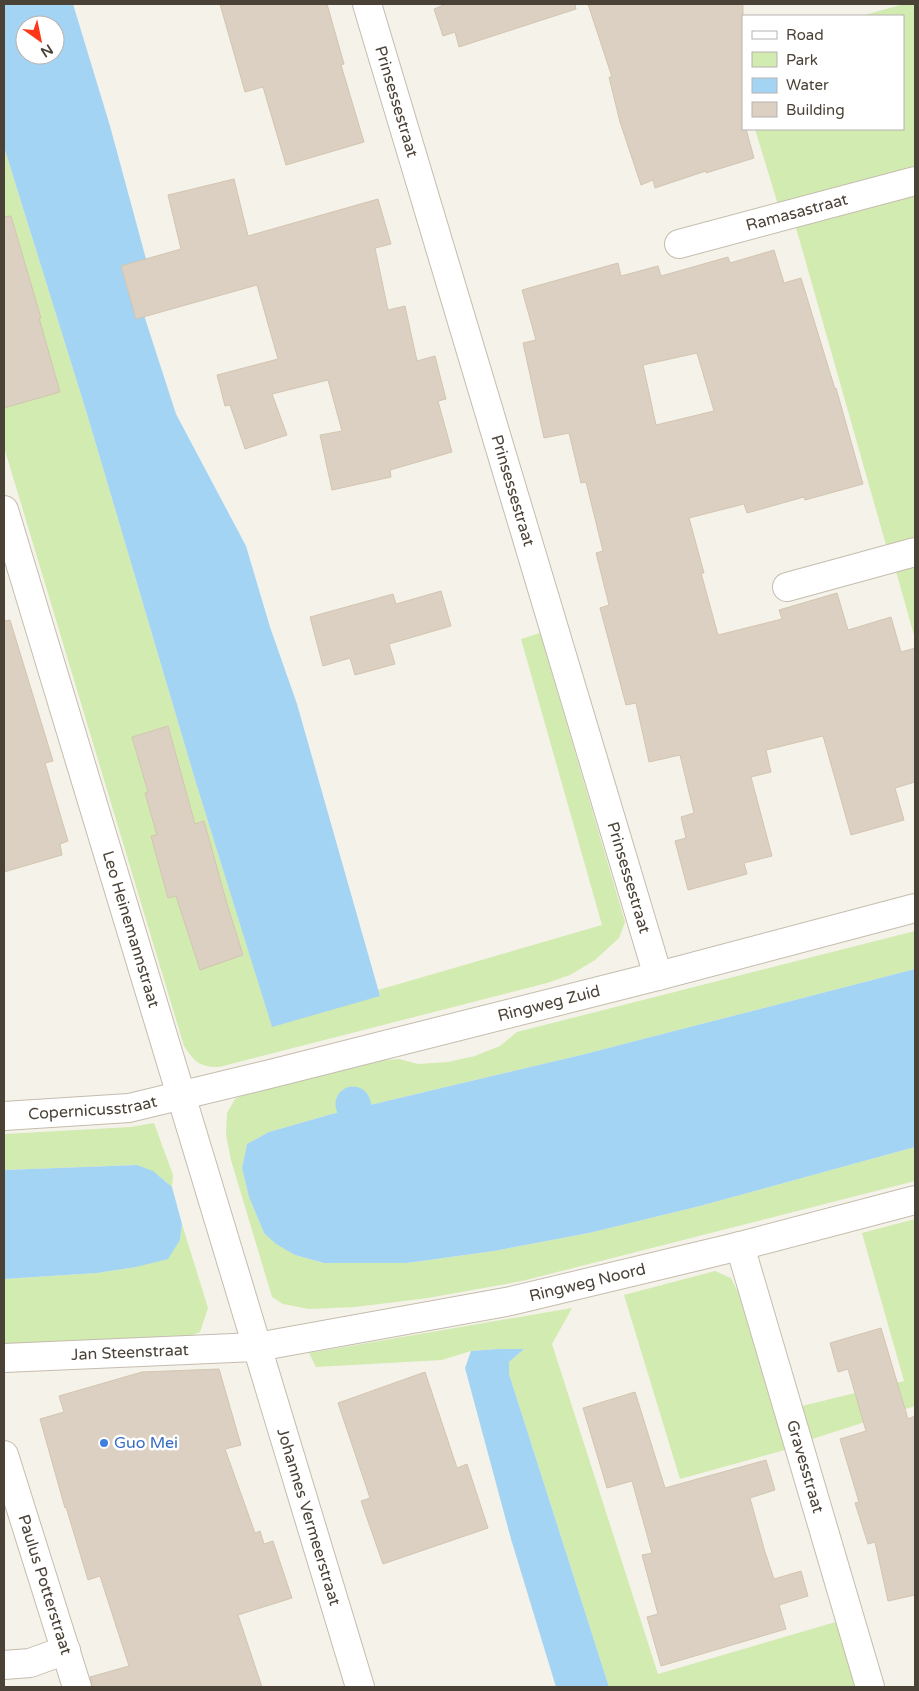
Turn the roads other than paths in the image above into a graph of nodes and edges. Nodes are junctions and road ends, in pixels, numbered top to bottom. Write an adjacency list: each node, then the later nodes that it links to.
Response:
1 (367, 4): 8 (street, Prinsessestraat)
2 (915, 181): 3 (street, Ramasastraat)
3 (679, 244)
4 (4, 510): 9 (street, Leo Heinemannstraat)
5 (915, 552): 6 (street)
6 (787, 587)
7 (915, 908): 8 (street, Ringweg Zuid)
8 (658, 976): 9 (street, Ringweg Zuid)
9 (181, 1096): 10 (street, Copernicusstraat); 13 (street, Leo Heinemannstraat)
10 (4, 1116)
11 (915, 1200): 12 (street, Ringweg Noord)
12 (740, 1246): 13 (street, Ringweg Noord); 20 (street, Gravesstraat)
13 (257, 1347): 14 (street, Jan Steenstraat); 19 (street, Johannes Vermeerstraat)
14 (4, 1358)
15 (4, 1455): 16 (street, Paulus Potterstraat)
16 (66, 1650): 17 (street); 18 (street, Paulus Potterstraat)
17 (4, 1666)
18 (77, 1687)
19 (360, 1687)
20 (870, 1687)

